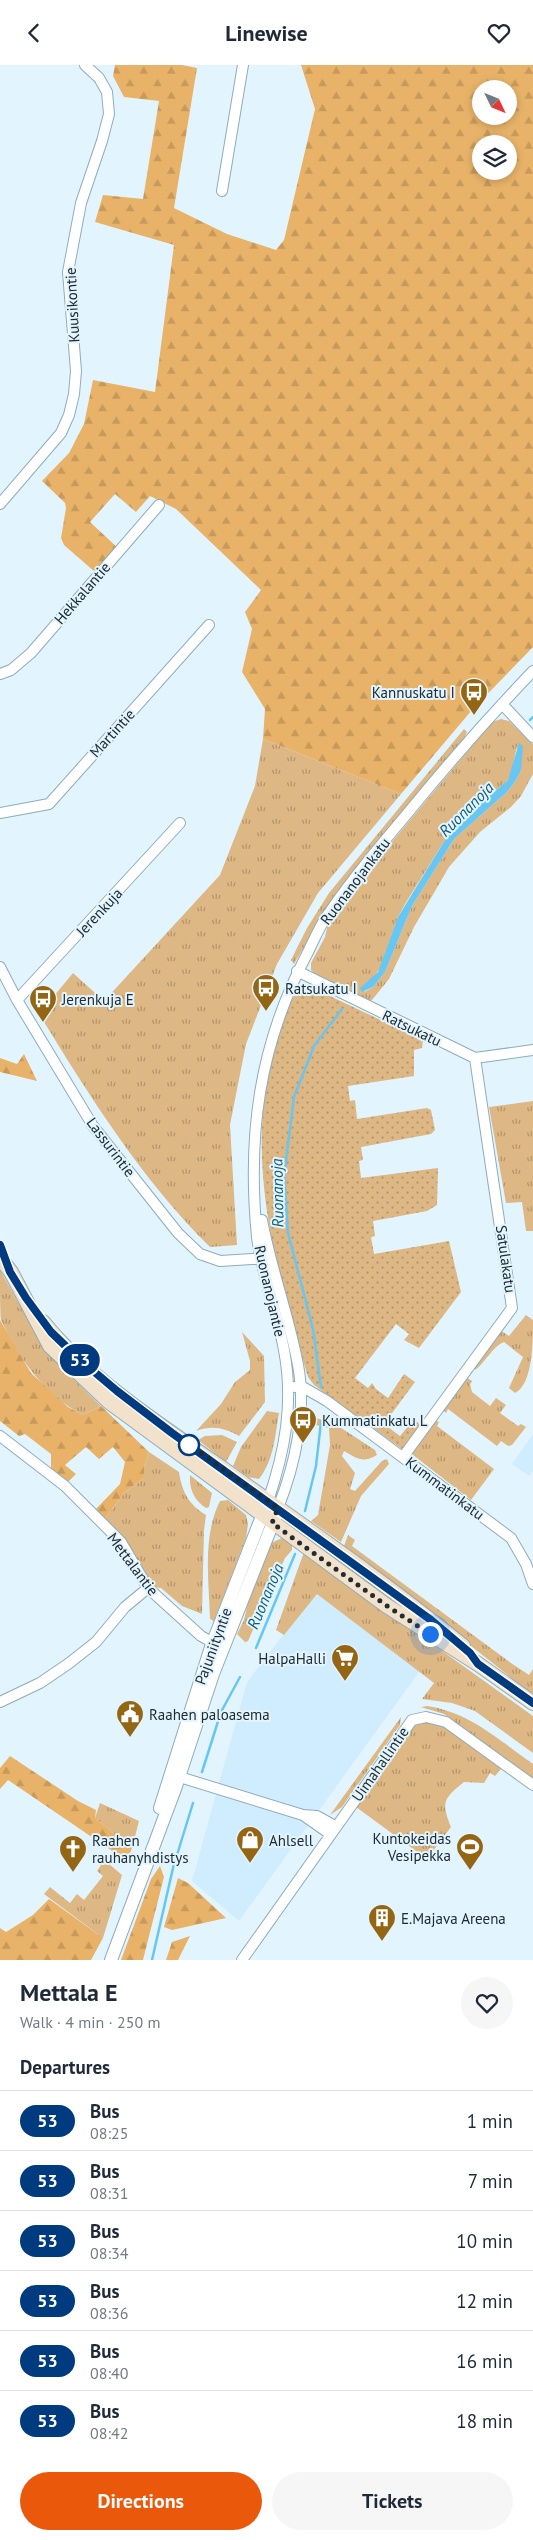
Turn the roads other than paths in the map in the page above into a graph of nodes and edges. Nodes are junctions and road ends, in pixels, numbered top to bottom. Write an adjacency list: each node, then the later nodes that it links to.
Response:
1 (85, 65): 4 (street, Kuusikontie)
2 (243, 65): 3 (street)
3 (222, 191)
4 (0, 504)
5 (159, 505): 8 (street, Hekkalantie)
6 (209, 625): 11 (street, Martintie)
7 (533, 671): 9 (street, Ruonanojankatu)
8 (0, 673)
9 (502, 704): 10 (street); 14 (street, Ruonanojankatu)
10 (533, 737)
11 (0, 813)
12 (180, 823): 15 (street, Jerenkuja)
13 (0, 967): 15 (street, Lassurintie)
14 (298, 971): 17 (street, Ratsukatu); 18 (street, Ruonanojankatu)
15 (17, 1000): 21 (street, Lassurintie)
16 (533, 1050): 17 (street)
17 (475, 1058): 27 (street, Satulakatu)
18 (253, 1162): 21 (street, Ruonanojantie)
19 (0, 1245): 22 (main road)
20 (0, 1258): 22 (main road)
21 (265, 1259): 24 (street, Ruonanojantie); 25 (street, Ruonanojantie)
22 (10, 1272): 23 (main road)
23 (18, 1285): 28 (main road); 29 (main road)
24 (289, 1391): 25 (street); 28 (street, Ruonanojantie)
25 (301, 1391): 27 (street, Kummatinkatu); 28 (street, Ruonanojantie)
26 (0, 1436): 31 (street, Mettalantie)
27 (403, 1457): 30 (street, Kummatinkatu)
28 (273, 1505): 29 (street, Pajuniityntie); 33 (main road)
29 (267, 1519): 32 (street, Pajuniityntie); 33 (main road)
30 (533, 1584)
31 (148, 1588): 32 (street, Mettalantie); 34 (street)
32 (218, 1646): 36 (street, Pajuniityntie)
33 (478, 1664): 35 (main road)
34 (0, 1702)
35 (533, 1703)
36 (174, 1775): 38 (street); 39 (street, Pajuniityntie)
37 (533, 1785): 38 (street, Uimahallintie)
38 (333, 1830): 40 (street)
39 (111, 1960)
40 (242, 1960)

